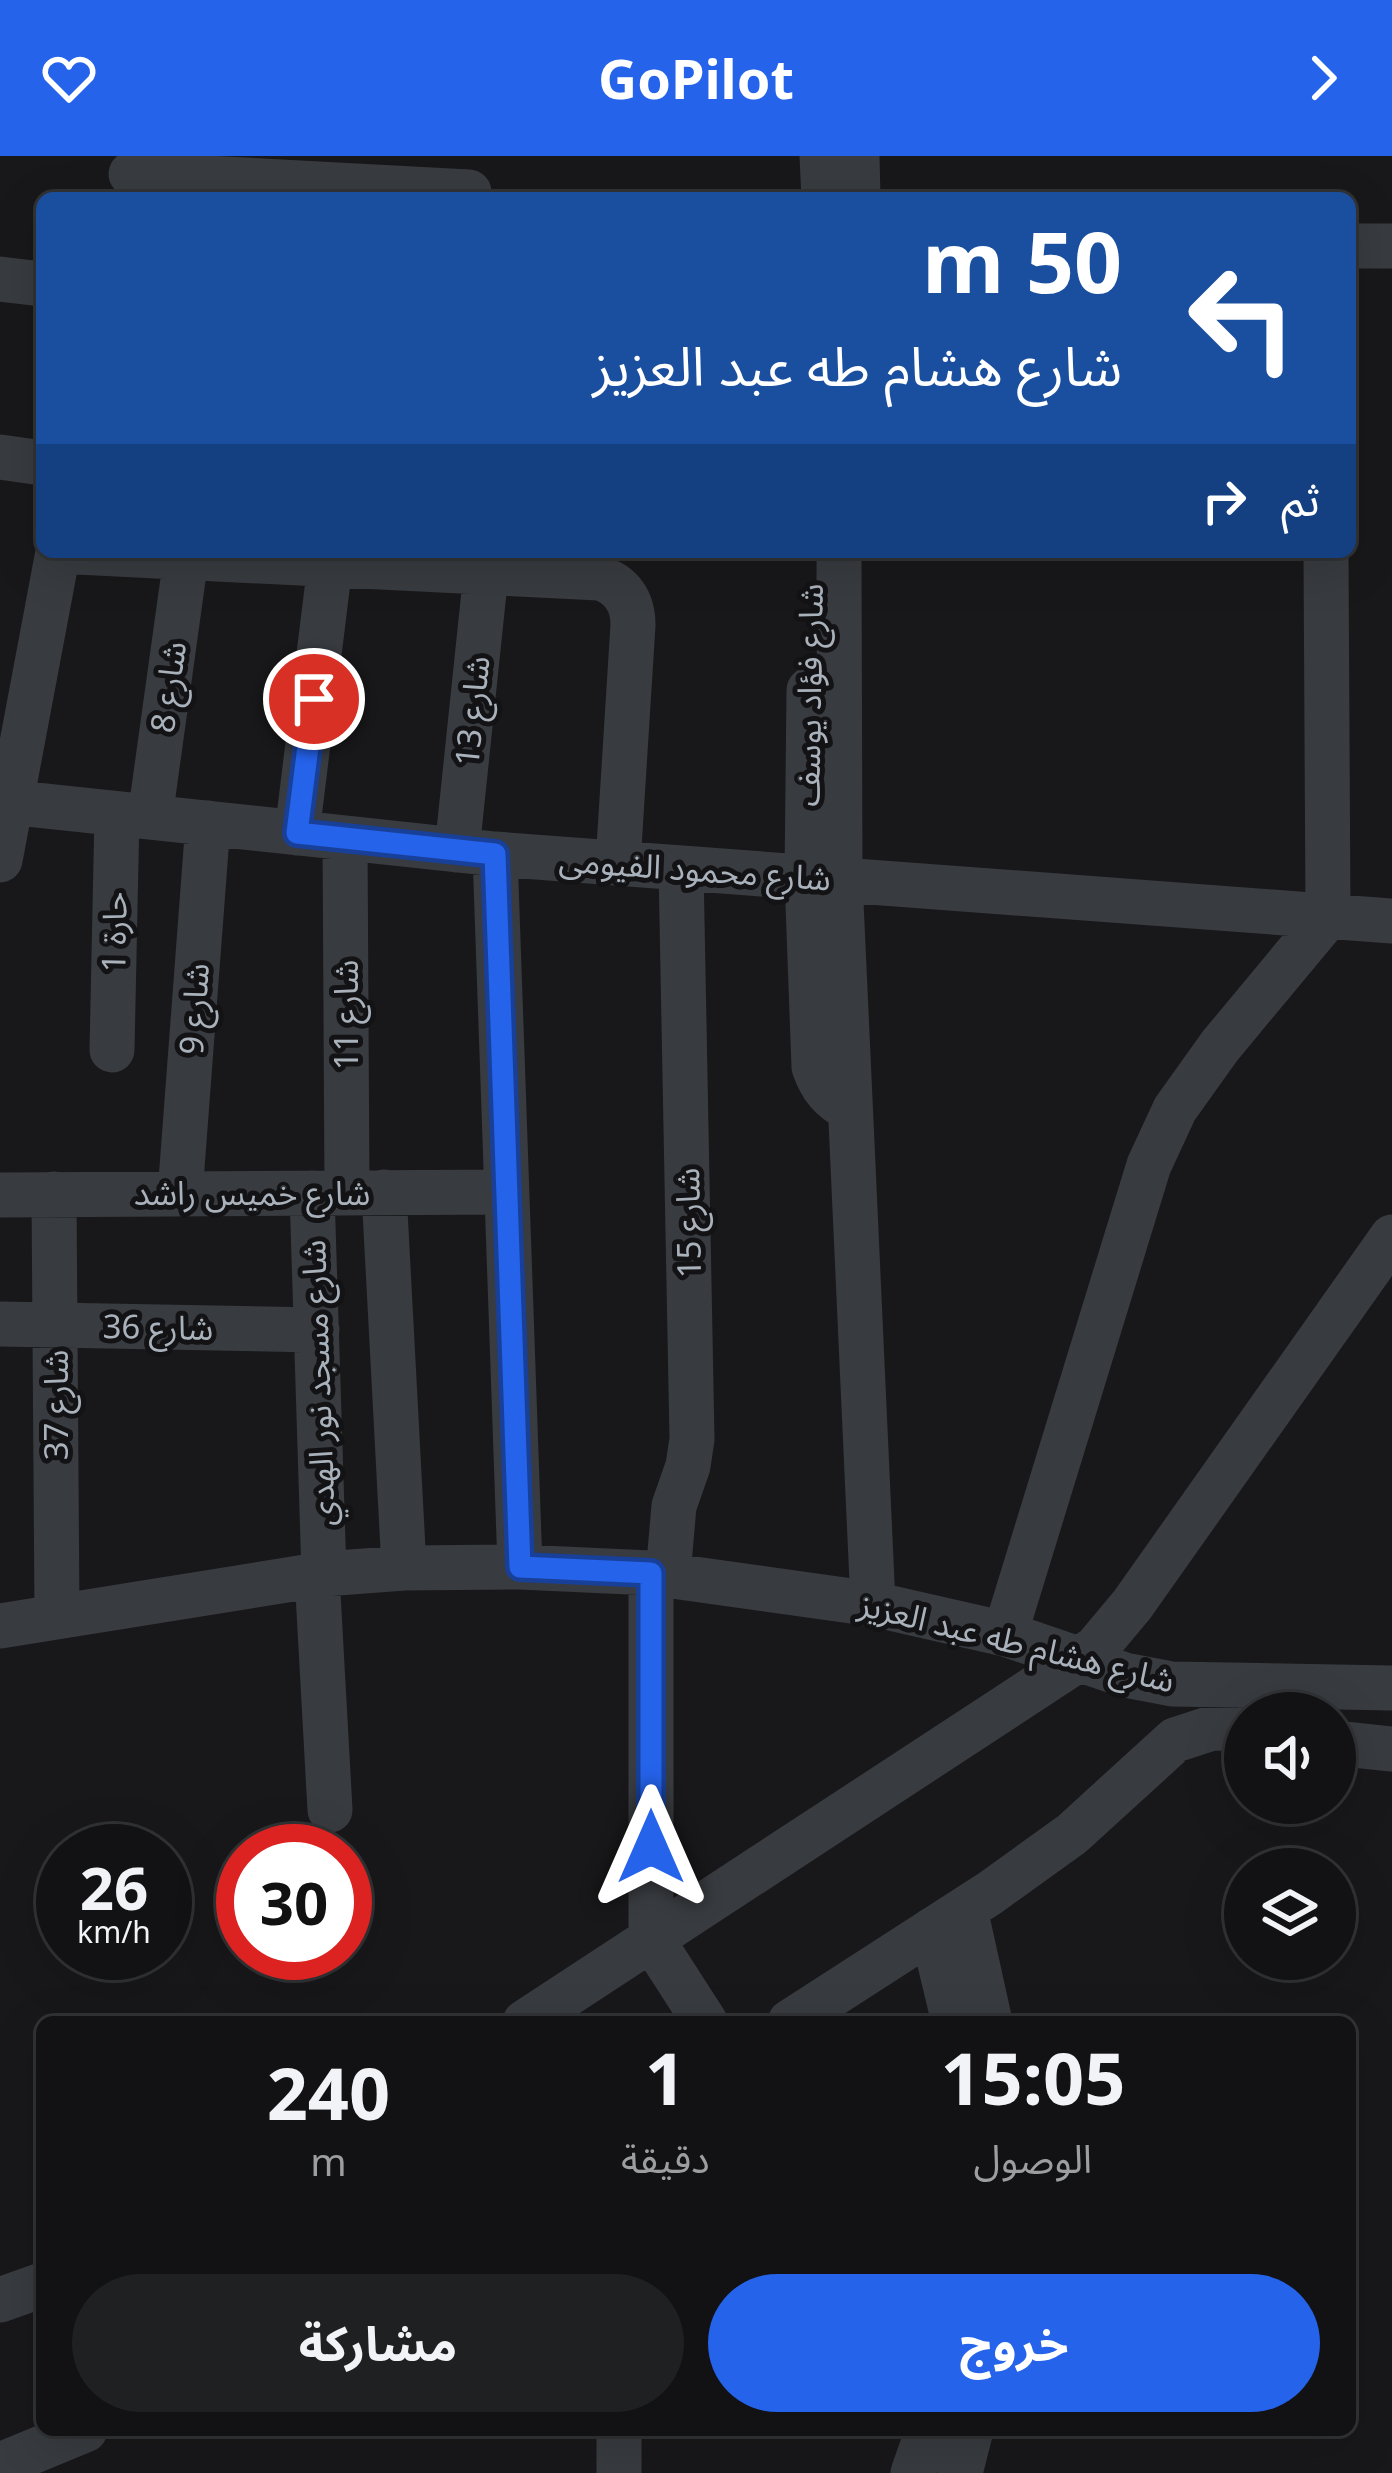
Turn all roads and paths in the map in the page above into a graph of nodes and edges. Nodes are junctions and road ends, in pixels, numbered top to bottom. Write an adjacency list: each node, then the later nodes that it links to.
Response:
1 (821, 156): 5 (street)
2 (857, 156): 6 (street)
3 (130, 176): 4 (street)
4 (450, 192)
5 (824, 192)
6 (858, 192)
7 (1356, 246): 8 (street)
8 (1392, 246)
9 (0, 278): 10 (street)
10 (36, 283)
11 (0, 457): 12 (street)
12 (36, 462)
13 (56, 558): 20 (street)
14 (186, 558): 18 (street); 22 (street, شارع 8)
15 (810, 558): 30 (street, شارع فؤاد يوسف)
16 (839, 558): 30 (street, شارع فؤاد يوسف)
17 (1326, 558): 31 (street)
18 (330, 565): 19 (street); 24 (street)
19 (486, 572): 26 (street, شارع 13); 28 (street)
20 (16, 695): 21 (street)
21 (6, 802): 22 (street, شارع محمود الفيومى); 27 (street)
22 (133, 815): 23 (street, شارع محمود الفيومى); 33 (street, حارة 1)
23 (208, 824): 24 (street, شارع محمود الفيومى); 37 (street, شارع 9)
24 (297, 833): 25 (street, شارع محمود الفيومى)
25 (345, 838): 26 (street, شارع محمود الفيومى); 34 (street, شارع 11)
26 (476, 852): 28 (street, شارع محمود الفيومى); 35 (street, شارع 13)
27 (0, 860)
28 (618, 863): 29 (street, شارع محمود الفيومى)
29 (681, 868): 30 (street, شارع محمود الفيومى); 46 (street, شارع 15)
30 (823, 879): 31 (street, شارع محمود الفيومى); 47 (street, شارع فؤاد يوسف)
31 (1328, 916): 32 (street, شارع محمود الفيومى); 50 (street)
32 (1392, 921)
33 (112, 1050)
34 (348, 1192): 35 (street, شارع خميس راشد); 37 (street, شارع خميس راشد); 42 (street, شارع مسجد نور الهدي); 44 (street)
35 (504, 1192): 43 (street, شارع 13)
36 (54, 1194): 37 (street, شارع خميس راشد); 38 (street, شارع خميس راشد); 41 (street, شارع 37)
37 (180, 1194)
38 (0, 1195)
39 (1392, 1238): 51 (street)
40 (0, 1324): 41 (street, شارع 36)
41 (56, 1325): 42 (street, شارع 36); 48 (street, شارع 37)
42 (316, 1330): 45 (street, شارع مسجد نور الهدي)
43 (520, 1567): 44 (street, شارع هشام طه عبد العزيز); 46 (street, شارع هشام طه عبد العزيز)
44 (404, 1568): 45 (street, شارع هشام طه عبد العزيز)
45 (321, 1574): 48 (street, شارع هشام طه عبد العزيز); 56 (street, شارع مسجد نور الهدي)
46 (659, 1574): 47 (street, شارع هشام طه عبد العزيز); 58 (street, شارع 15)
47 (873, 1604): 50 (street, شارع هشام طه عبد العزيز)
48 (56, 1615): 49 (street, شارع هشام طه عبد العزيز)
49 (0, 1626)
50 (1005, 1634): 51 (street, شارع هشام طه عبد العزيز)
51 (1081, 1660): 52 (street, شارع هشام طه عبد العزيز); 58 (street)
52 (1392, 1688)
53 (1224, 1728): 57 (street)
54 (1356, 1745): 55 (street)
55 (1392, 1749)
56 (330, 1810)
57 (948, 1920): 61 (street); 62 (street); 63 (street)
58 (651, 1938): 59 (street); 60 (street)
59 (534, 2016)
60 (701, 2016)
61 (805, 2016)
62 (954, 2016)
63 (988, 2016)
64 (36, 2286): 65 (street)
65 (0, 2300)
66 (71, 2436): 70 (street)
67 (619, 2436): 71 (street)
68 (926, 2436): 72 (street)
69 (969, 2436): 73 (street)
70 (0, 2465)
71 (619, 2473)
72 (913, 2473)
73 (960, 2473)

